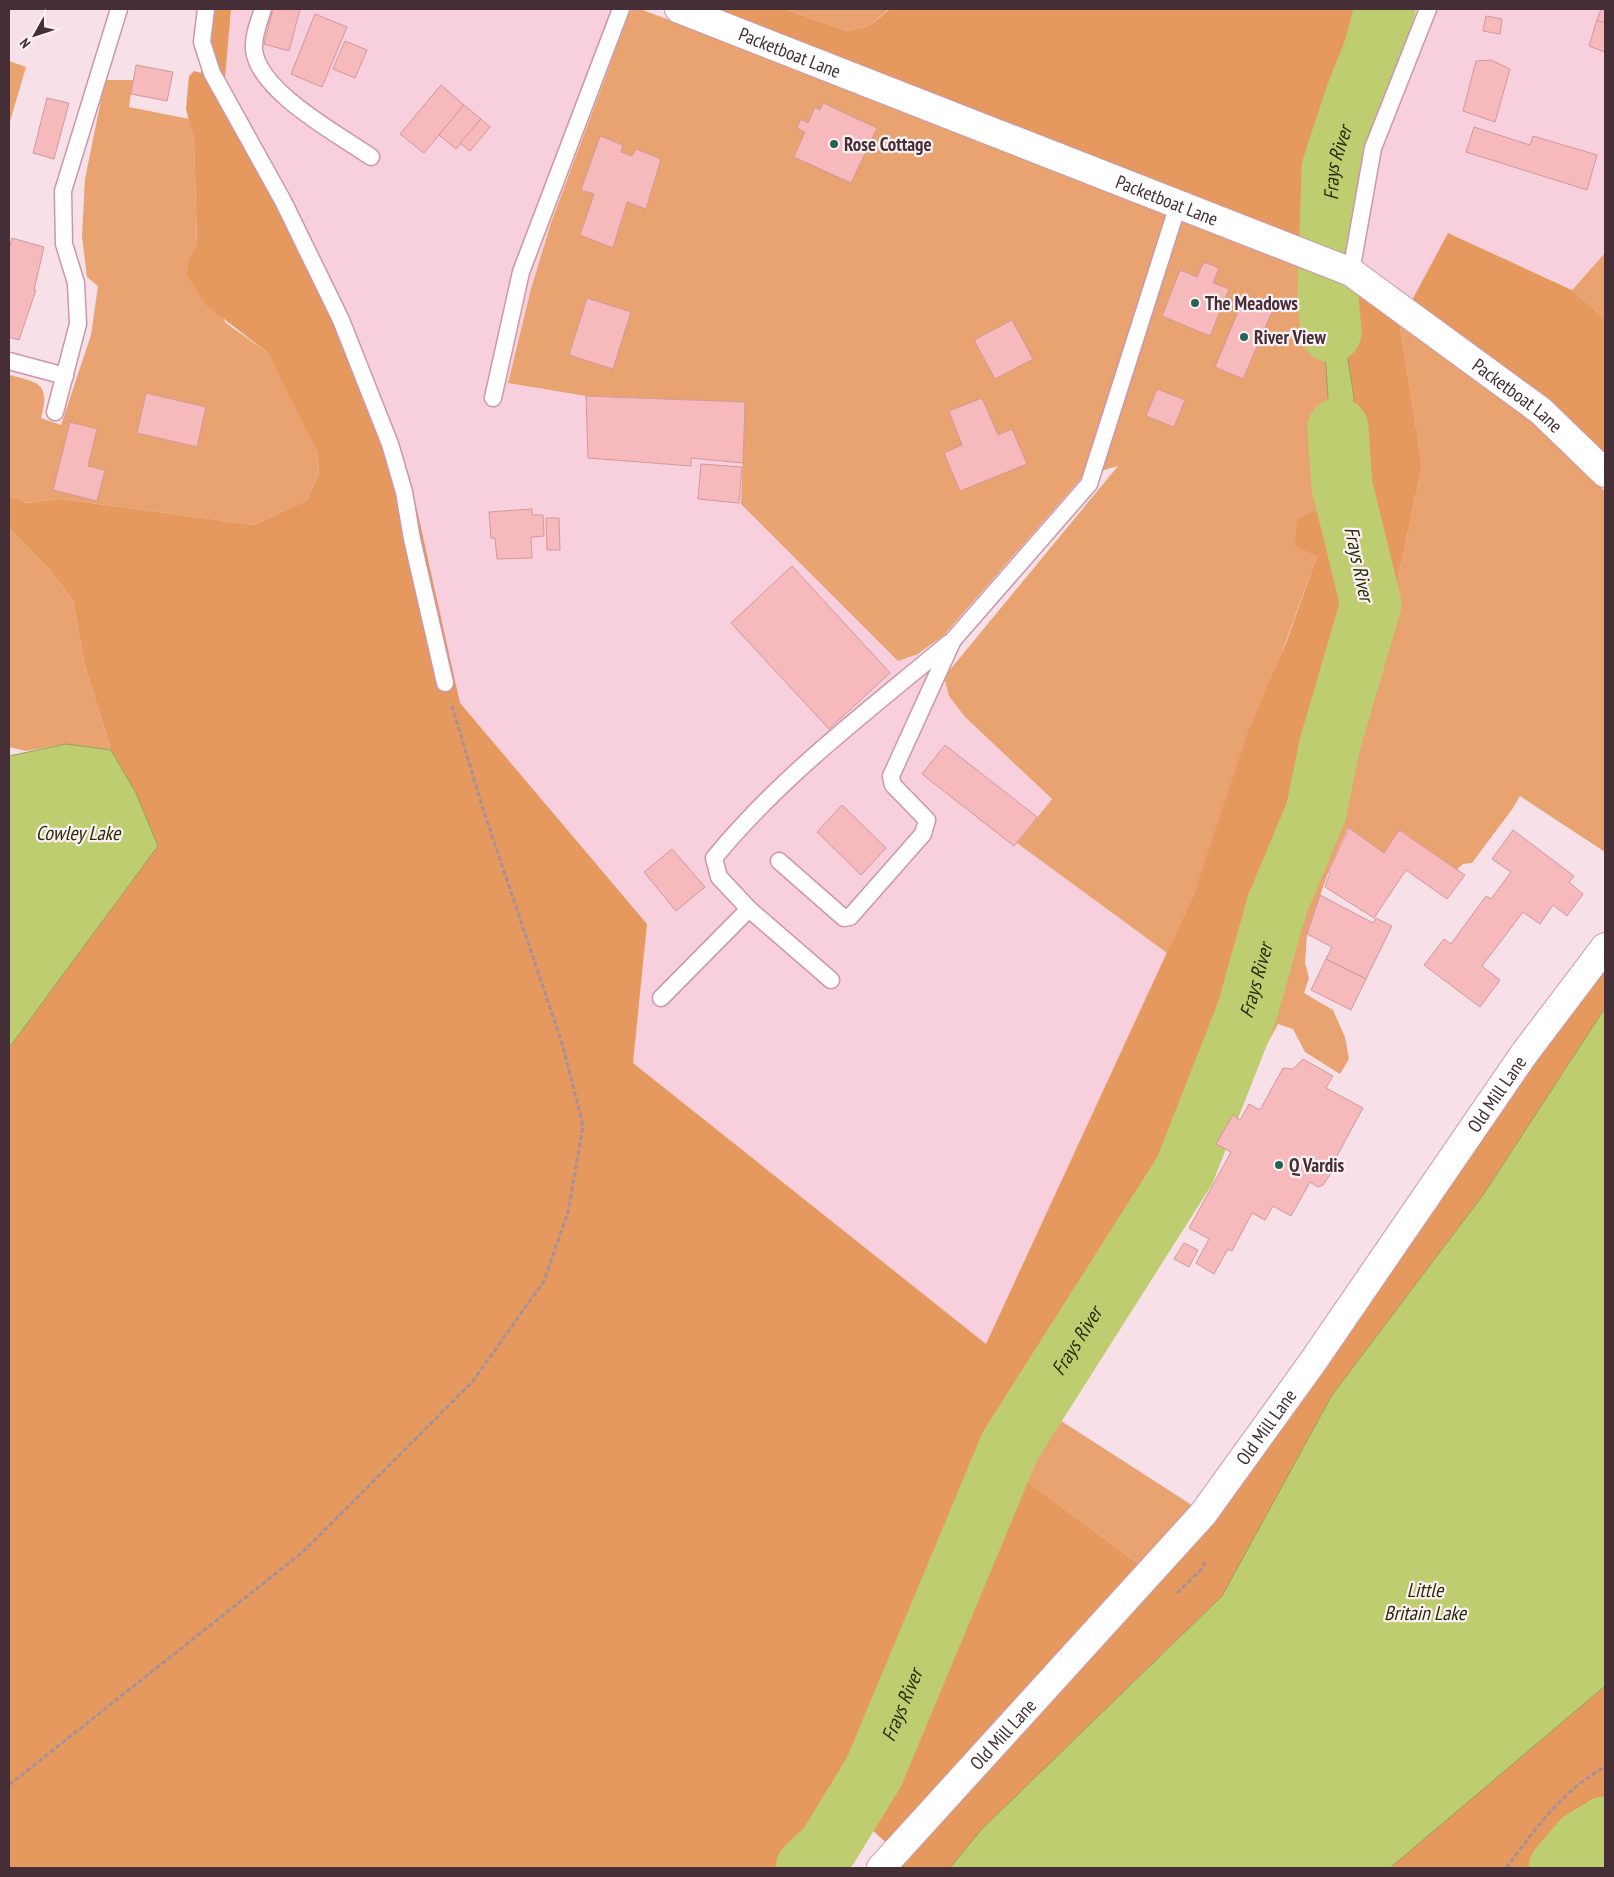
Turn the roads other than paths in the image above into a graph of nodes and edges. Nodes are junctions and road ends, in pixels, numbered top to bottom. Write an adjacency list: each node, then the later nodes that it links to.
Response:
1 (119, 9): 11 (lane)
2 (206, 9): 16 (lane)
3 (263, 9): 7 (lane)
4 (621, 9): 12 (lane)
5 (679, 9): 8 (street, Packetboat Lane)
6 (1428, 9): 9 (lane)
7 (371, 157)
8 (1178, 205): 9 (street, Packetboat Lane); 15 (lane)
9 (1351, 272): 14 (street, Packetboat Lane)
10 (9, 361): 11 (lane)
11 (65, 376): 13 (lane)
12 (493, 398)
13 (55, 412)
14 (1605, 473)
15 (953, 640): 17 (lane); 18 (lane)
16 (445, 683)
17 (779, 861)
18 (749, 909): 20 (lane); 21 (lane)
19 (1605, 947): 22 (street, Old Mill Lane)
20 (831, 980)
21 (661, 998)
22 (881, 1868)

